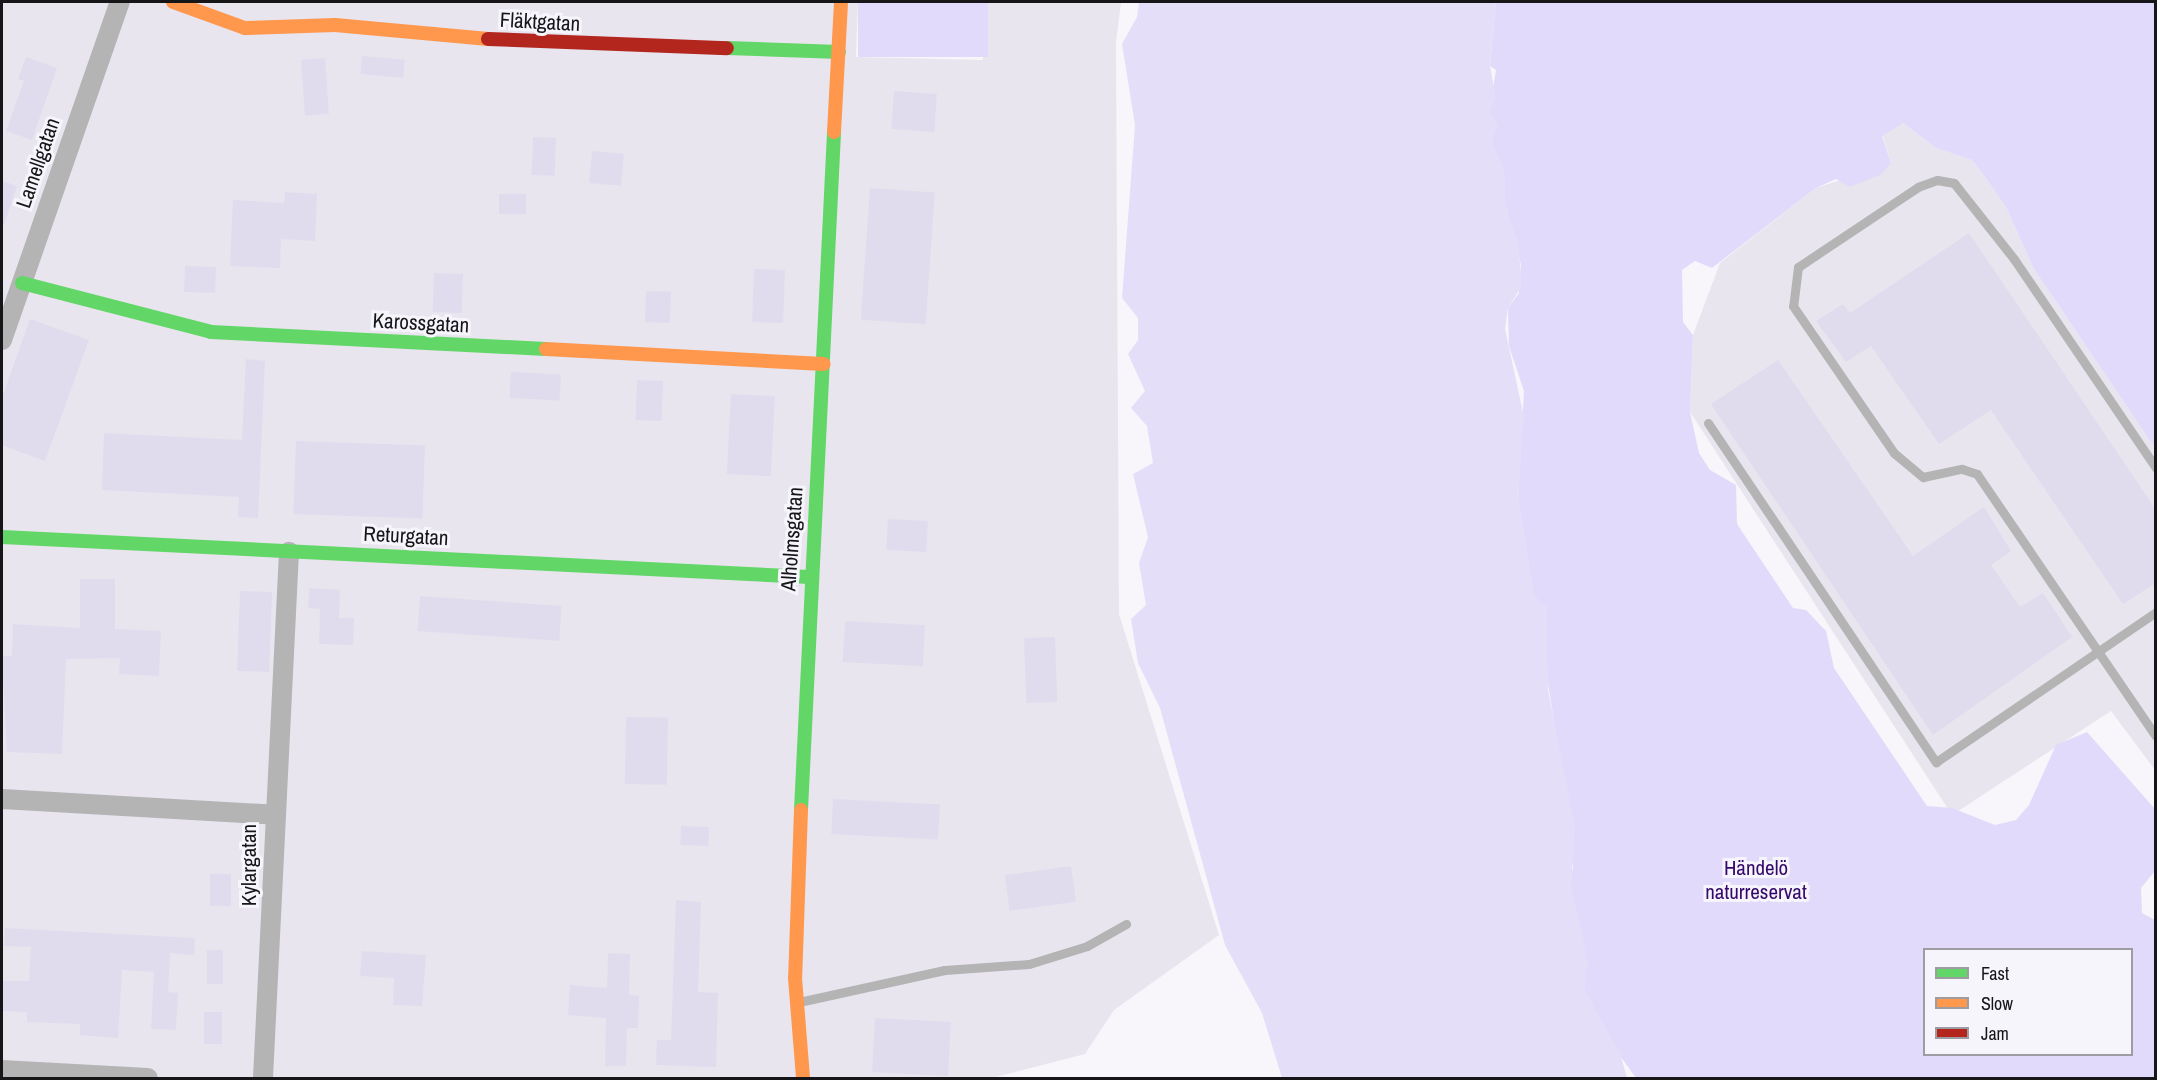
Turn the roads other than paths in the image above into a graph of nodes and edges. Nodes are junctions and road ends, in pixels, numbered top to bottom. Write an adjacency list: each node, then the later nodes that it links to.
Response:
1 (120, 2): 5 (street, Lamellgatan)
2 (173, 2): 4 (street, Fläktgatan)
3 (841, 2): 4 (street, Alholmsgatan)
4 (839, 52): 7 (street, Alholmsgatan)
5 (22, 283): 6 (street, Lamellgatan); 7 (street, Karossgatan)
6 (2, 340)
7 (824, 364): 12 (street, Alholmsgatan)
8 (1708, 423): 14 (lane)
9 (2156, 468): 14 (lane)
10 (2, 537): 11 (street, Returgatan)
11 (289, 552): 12 (street, Returgatan); 17 (street)
12 (810, 577): 19 (street, Alholmsgatan)
13 (2156, 612): 14 (lane)
14 (2099, 650): 15 (lane)
15 (2156, 736)
16 (2, 799): 17 (street, Kylargatan)
17 (276, 815): 22 (street, Kylargatan)
18 (1126, 924): 19 (lane)
19 (797, 1003): 23 (street, Alholmsgatan)
20 (2, 1070): 21 (street)
21 (148, 1078)
22 (263, 1078)
23 (803, 1078)

